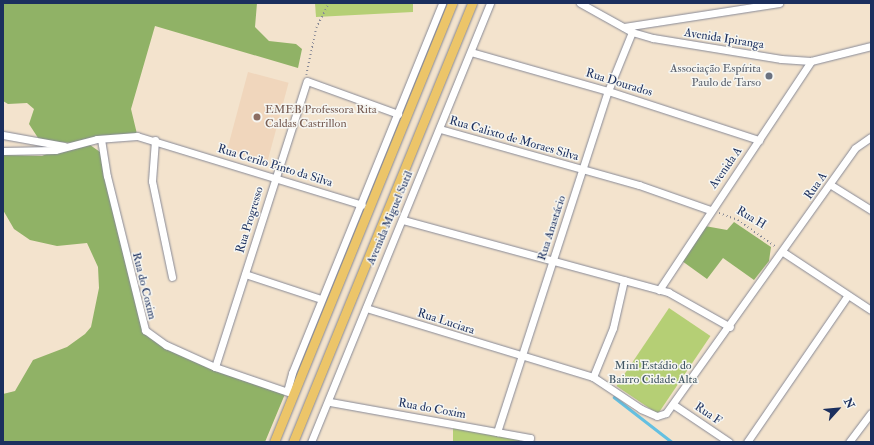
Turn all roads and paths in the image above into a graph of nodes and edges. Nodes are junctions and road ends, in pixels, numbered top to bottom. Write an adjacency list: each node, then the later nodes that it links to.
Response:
1 (329, 3): 14 (path)
2 (442, 3): 16 (street, Avenida Miguel Sutil)
3 (452, 3): 46 (main road, Avenida Miguel Sutil)
4 (472, 3): 53 (main road, Avenida Miguel Sutil)
5 (490, 3): 12 (street, Avenida Miguel Sutil)
6 (580, 3): 9 (street, Avenida Ipiranga)
7 (779, 3): 8 (street)
8 (768, 4): 9 (street)
9 (624, 27): 10 (street, Avenida Ipiranga)
10 (632, 32): 13 (street, Avenida Ipiranga); 15 (street, Rua Anastácio)
11 (871, 46): 13 (street, Avenida Ipiranga)
12 (470, 52): 15 (street, Rua Dourados); 17 (street, Avenida Miguel Sutil)
13 (811, 61): 22 (street, Avenida A)
14 (308, 81): 16 (street); 26 (street, Rua Progresso)
15 (608, 90): 22 (street, Rua Dourados); 25 (street, Rua Anastácio)
16 (398, 114): 28 (street, Avenida Miguel Sutil)
17 (440, 129): 25 (street, Rua Calixto de Moraes Silva); 31 (street, Avenida Miguel Sutil)
18 (3, 135): 23 (street)
19 (871, 137): 27 (street, Rua A)
20 (101, 139): 21 (street); 23 (street); 44 (street, Rua do Coxim)
21 (155, 140): 26 (street, Rua Cerilo Pinto da Silva); 35 (street)
22 (759, 140): 29 (street, Avenida A)
23 (67, 147): 24 (street)
24 (3, 151)
25 (582, 170): 29 (street); 33 (street, Rua Anastácio)
26 (275, 176): 28 (street, Rua Cerilo Pinto da Silva); 34 (street, Rua Progresso)
27 (831, 184): 30 (street); 32 (street, Rua A)
28 (362, 205): 39 (street, Avenida Miguel Sutil)
29 (710, 210): 32 (path, Rua H); 37 (street, Avenida A)
30 (871, 210)
31 (403, 220): 33 (street); 40 (street, Avenida Miguel Sutil)
32 (783, 252): 38 (street); 42 (street, Rua A)
33 (553, 260): 36 (street); 43 (street, Rua Anastácio)
34 (245, 274): 39 (street); 44 (street, Rua Progresso)
35 (172, 277)
36 (624, 280): 37 (street); 45 (street)
37 (659, 290): 42 (street)
38 (848, 295): 41 (street); 56 (street)
39 (321, 299): 46 (street, Avenida Miguel Sutil)
40 (366, 308): 43 (street, Rua Luciara); 47 (street, Avenida Miguel Sutil)
41 (871, 310)
42 (730, 327): 48 (street, Rua A)
43 (519, 357): 45 (street, Rua Luciara); 50 (street, Rua Anastácio)
44 (215, 367): 46 (street, Rua do Coxim)
45 (593, 377): 48 (street, Rua Luciara)
46 (291, 394): 52 (main road, Avenida Miguel Sutil)
47 (330, 402): 50 (street, Rua do Coxim); 54 (street, Avenida Miguel Sutil)
48 (674, 405): 55 (street, Rua F)
49 (871, 413): 57 (street)
50 (497, 432): 51 (street, Rua do Coxim)
51 (530, 440)
52 (274, 442)
53 (293, 442)
54 (311, 442)
55 (730, 442)
56 (747, 442)
57 (850, 442)

